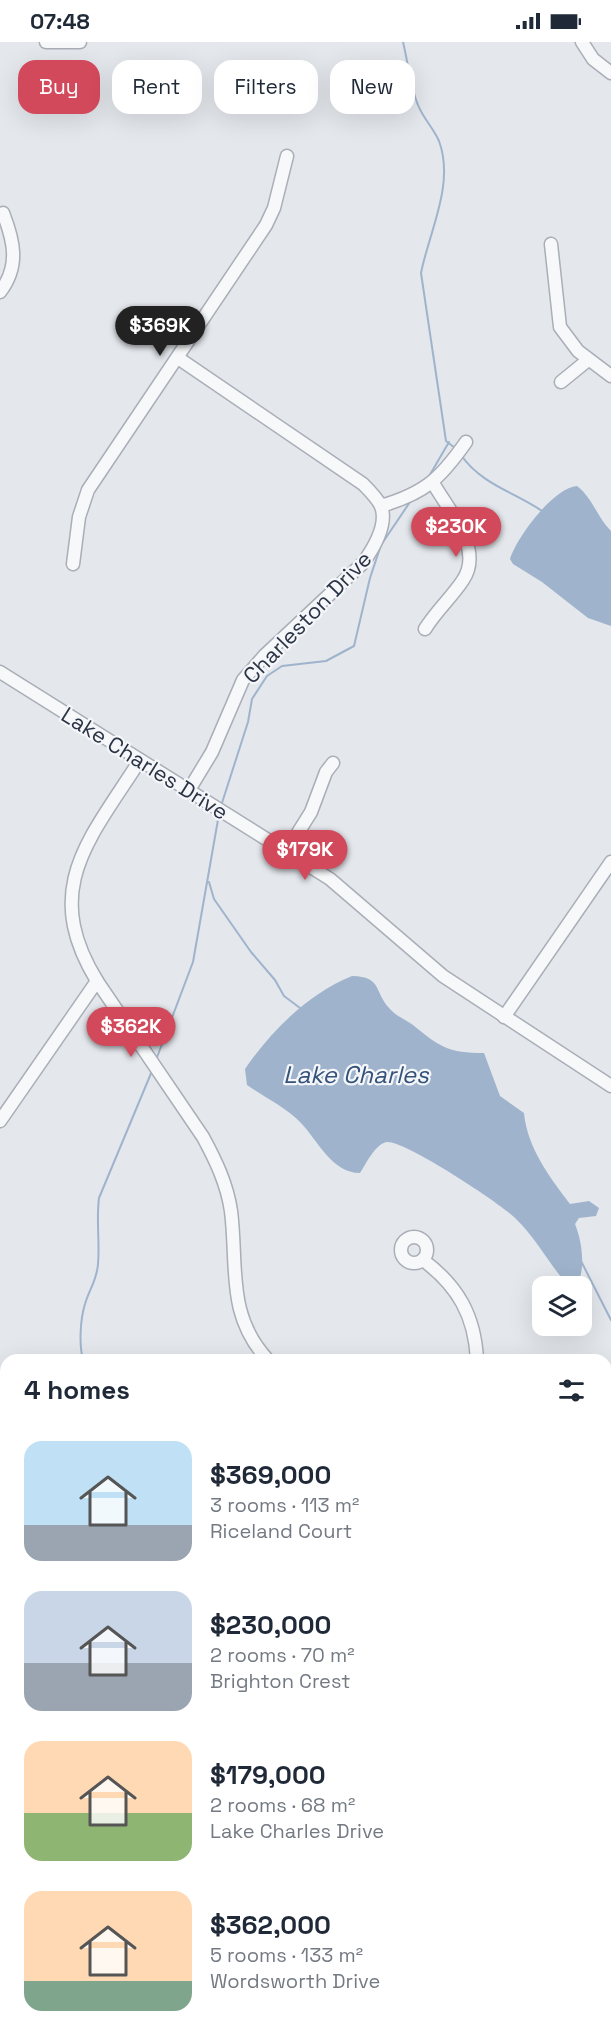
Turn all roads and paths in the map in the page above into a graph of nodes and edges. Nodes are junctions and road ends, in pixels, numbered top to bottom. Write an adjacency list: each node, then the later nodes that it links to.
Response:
1 (45, 42): 2 (street)
2 (80, 42)
3 (582, 42): 4 (street)
4 (611, 73)
5 (287, 156): 9 (street)
6 (3, 213): 8 (street)
7 (551, 243): 10 (street)
8 (0, 292)
9 (178, 358): 15 (street); 16 (street)
10 (588, 360): 11 (street); 12 (street)
11 (611, 376)
12 (561, 382)
13 (466, 442): 14 (street)
14 (433, 483): 15 (street); 17 (street)
15 (381, 506): 21 (street, Charleston Drive)
16 (73, 564)
17 (425, 628)
18 (0, 672): 19 (street, Lake Charles Drive)
19 (140, 760): 21 (street, Lake Charles Drive); 24 (street)
20 (333, 763): 22 (street)
21 (189, 790): 22 (street, Lake Charles Drive)
22 (286, 852): 25 (street, Lake Charles Drive)
23 (611, 862): 25 (street)
24 (97, 981): 27 (street); 29 (street)
25 (504, 1017): 26 (street, Lake Charles Drive)
26 (611, 1086)
27 (0, 1121)
28 (423, 1260): 30 (street)
29 (264, 1354)
30 (476, 1354)

